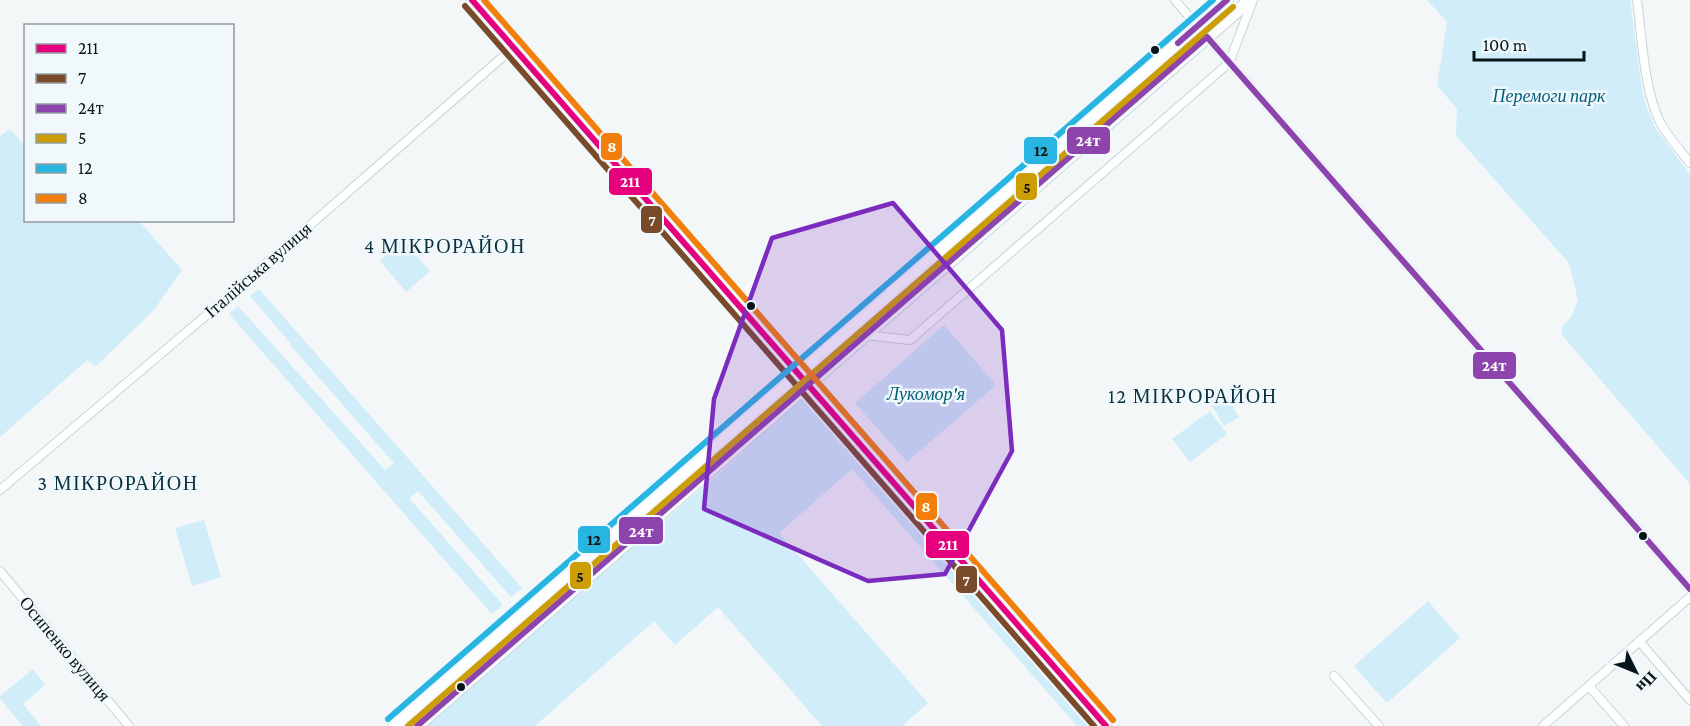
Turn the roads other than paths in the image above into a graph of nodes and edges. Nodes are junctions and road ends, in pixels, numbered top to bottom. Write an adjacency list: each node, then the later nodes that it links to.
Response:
1 (472, 0): 8 (main road)
2 (1174, 0): 6 (street)
3 (1227, 0): 6 (highway)
4 (1251, 0): 7 (highway); 9 (street)
5 (1637, 0): 10 (street)
6 (1197, 26): 7 (highway); 12 (highway)
7 (1207, 37): 9 (street); 11 (highway)
8 (513, 47): 12 (main road); 14 (street, Італійська вулиця)
9 (1229, 63): 11 (street); 16 (street)
10 (1690, 163)
11 (865, 335): 13 (highway)
12 (799, 373): 13 (highway); 23 (highway)
13 (809, 384): 24 (highway); 25 (main road)
14 (0, 490)
15 (0, 571): 22 (street, Осипенко вулиця)
16 (1690, 589)
17 (1690, 597): 18 (street)
18 (1639, 641): 20 (street); 21 (street)
19 (1334, 676): 26 (street)
20 (1588, 686): 27 (street); 28 (street)
21 (1690, 700)
22 (129, 726)
23 (394, 726)
24 (417, 726)
25 (1106, 726)
26 (1379, 726)
27 (1543, 726)
28 (1624, 726)

